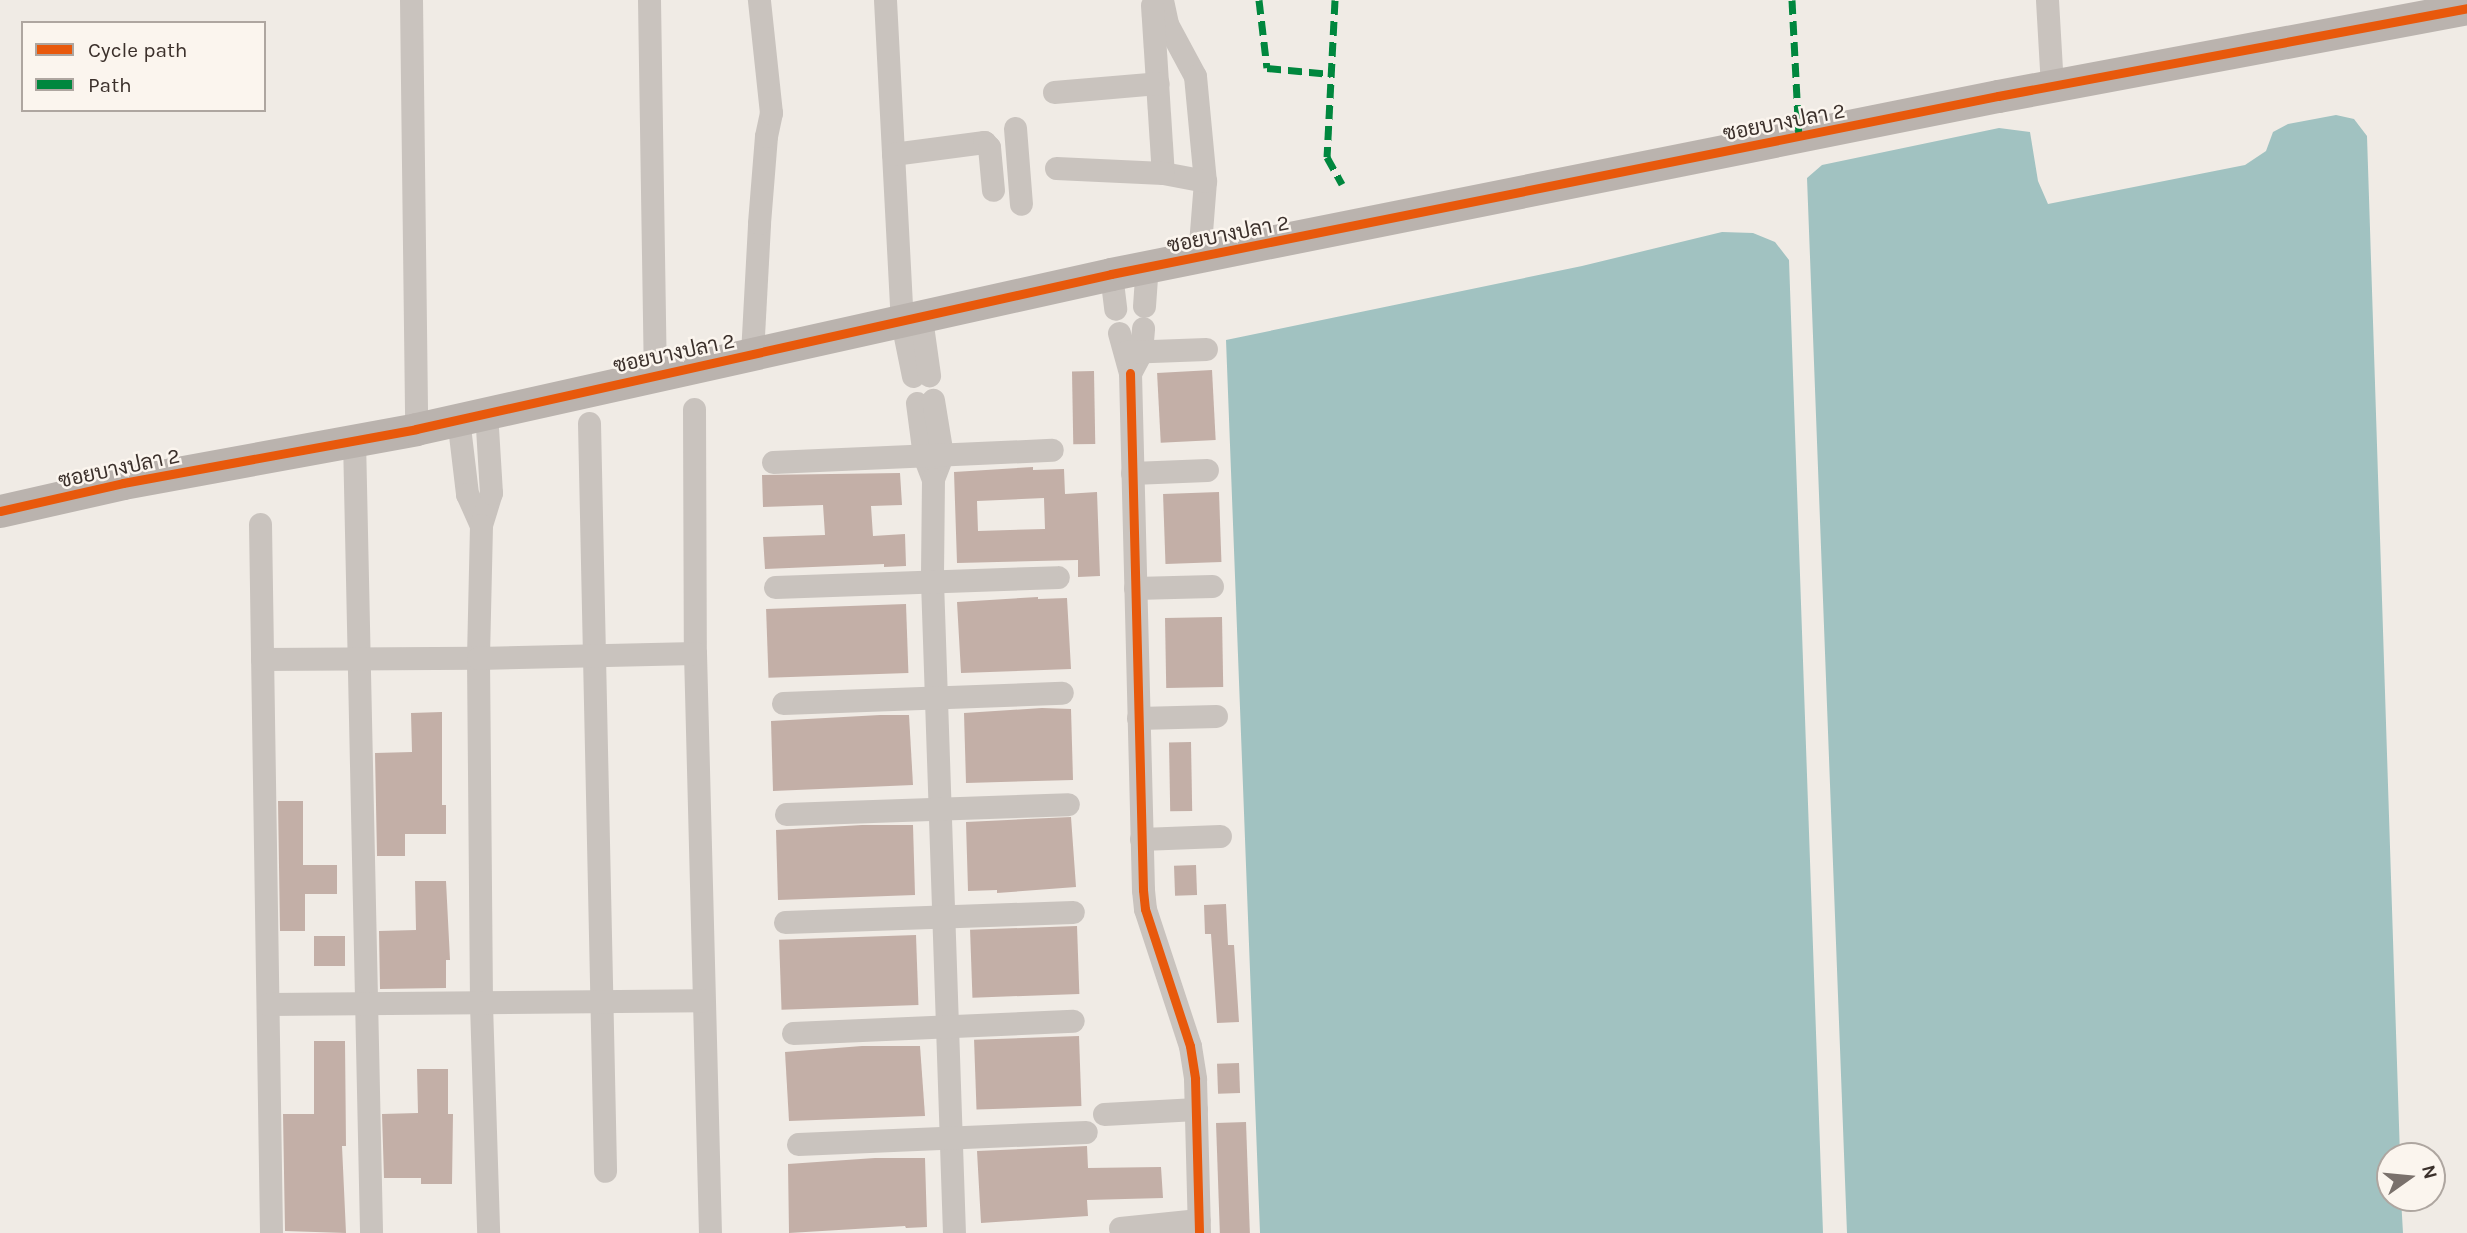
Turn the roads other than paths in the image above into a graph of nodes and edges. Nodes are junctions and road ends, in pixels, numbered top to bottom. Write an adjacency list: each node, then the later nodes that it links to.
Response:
1 (411, 0): 33 (street)
2 (649, 0): 27 (street)
3 (759, 0): 26 (street)
4 (885, 0): 13 (street)
5 (1152, 0): 9 (street)
6 (1162, 0): 17 (street)
7 (2048, 0): 10 (street)
8 (2467, 8): 10 (street, ซอยบางปลา 2)
9 (1158, 83): 11 (street); 16 (street)
10 (2052, 86): 19 (street, ซอยบางปลา 2)
11 (1054, 92)
12 (1015, 128): 14 (street)
13 (893, 153): 14 (street); 23 (street)
14 (1018, 167): 18 (street)
15 (1056, 168): 16 (street)
16 (1163, 173): 17 (street)
17 (1205, 181): 19 (street)
18 (1021, 204)
19 (1199, 258): 20 (street, ซอยบางปลา 2)
20 (1147, 267): 21 (street, ซอยบางปลา 2); 25 (street)
21 (1111, 274): 22 (street); 23 (street, ซอยบางปลา 2)
22 (1115, 309)
23 (912, 320): 26 (street, ซอยบางปลา 2); 28 (street)
24 (1206, 349): 25 (street)
25 (1128, 353): 39 (street)
26 (752, 354): 27 (street, ซอยบางปลา 2)
27 (655, 375): 31 (street, ซอยบางปลา 2)
28 (921, 376)
29 (925, 401): 36 (street)
30 (694, 409): 48 (street)
31 (472, 415): 33 (street, ซอยบางปลา 2); 50 (street)
32 (589, 423): 47 (street)
33 (416, 429): 34 (street, ซอยบางปลา 2)
34 (354, 439): 40 (street, ซอยบางปลา 2); 49 (street)
35 (1052, 450): 36 (street)
36 (933, 455): 37 (street); 43 (street)
37 (773, 462)
38 (1207, 470): 39 (street)
39 (1132, 473): 46 (street)
40 (0, 511)
41 (260, 524): 51 (street)
42 (1058, 577): 43 (street)
43 (932, 581): 45 (street); 53 (street)
44 (1212, 586): 46 (street)
45 (775, 587)
46 (1135, 588): 56 (street)
47 (594, 653): 48 (street); 50 (street); 65 (street)
48 (695, 653): 66 (street)
49 (361, 657): 50 (street); 51 (street); 67 (street)
50 (478, 658): 69 (street)
51 (262, 659): 68 (street)
52 (1062, 693): 53 (street)
53 (936, 698): 54 (street); 58 (street)
54 (783, 703)
55 (1216, 716): 56 (street)
56 (1138, 718): 61 (street)
57 (1068, 804): 58 (street)
58 (940, 808): 59 (street); 63 (street)
59 (786, 814)
60 (1220, 836): 61 (street)
61 (1142, 839): 73 (street)
62 (1073, 912): 63 (street)
63 (944, 916): 64 (street); 71 (street)
64 (785, 922)
65 (602, 1000): 66 (street); 69 (street); 78 (street)
66 (702, 1000): 84 (street)
67 (368, 1003): 68 (street); 69 (street); 82 (street)
68 (268, 1004): 81 (street)
69 (481, 1004): 83 (street)
70 (1073, 1021): 71 (street)
71 (947, 1026): 72 (street); 76 (street)
72 (793, 1033)
73 (1196, 1109): 74 (street); 79 (street)
74 (1104, 1114)
75 (1086, 1132): 76 (street)
76 (951, 1138): 77 (street); 85 (street)
77 (798, 1144)
78 (605, 1171)
79 (1199, 1226): 80 (street)
80 (1120, 1228)
81 (271, 1233)
82 (371, 1233)
83 (488, 1233)
84 (710, 1233)
85 (954, 1233)

